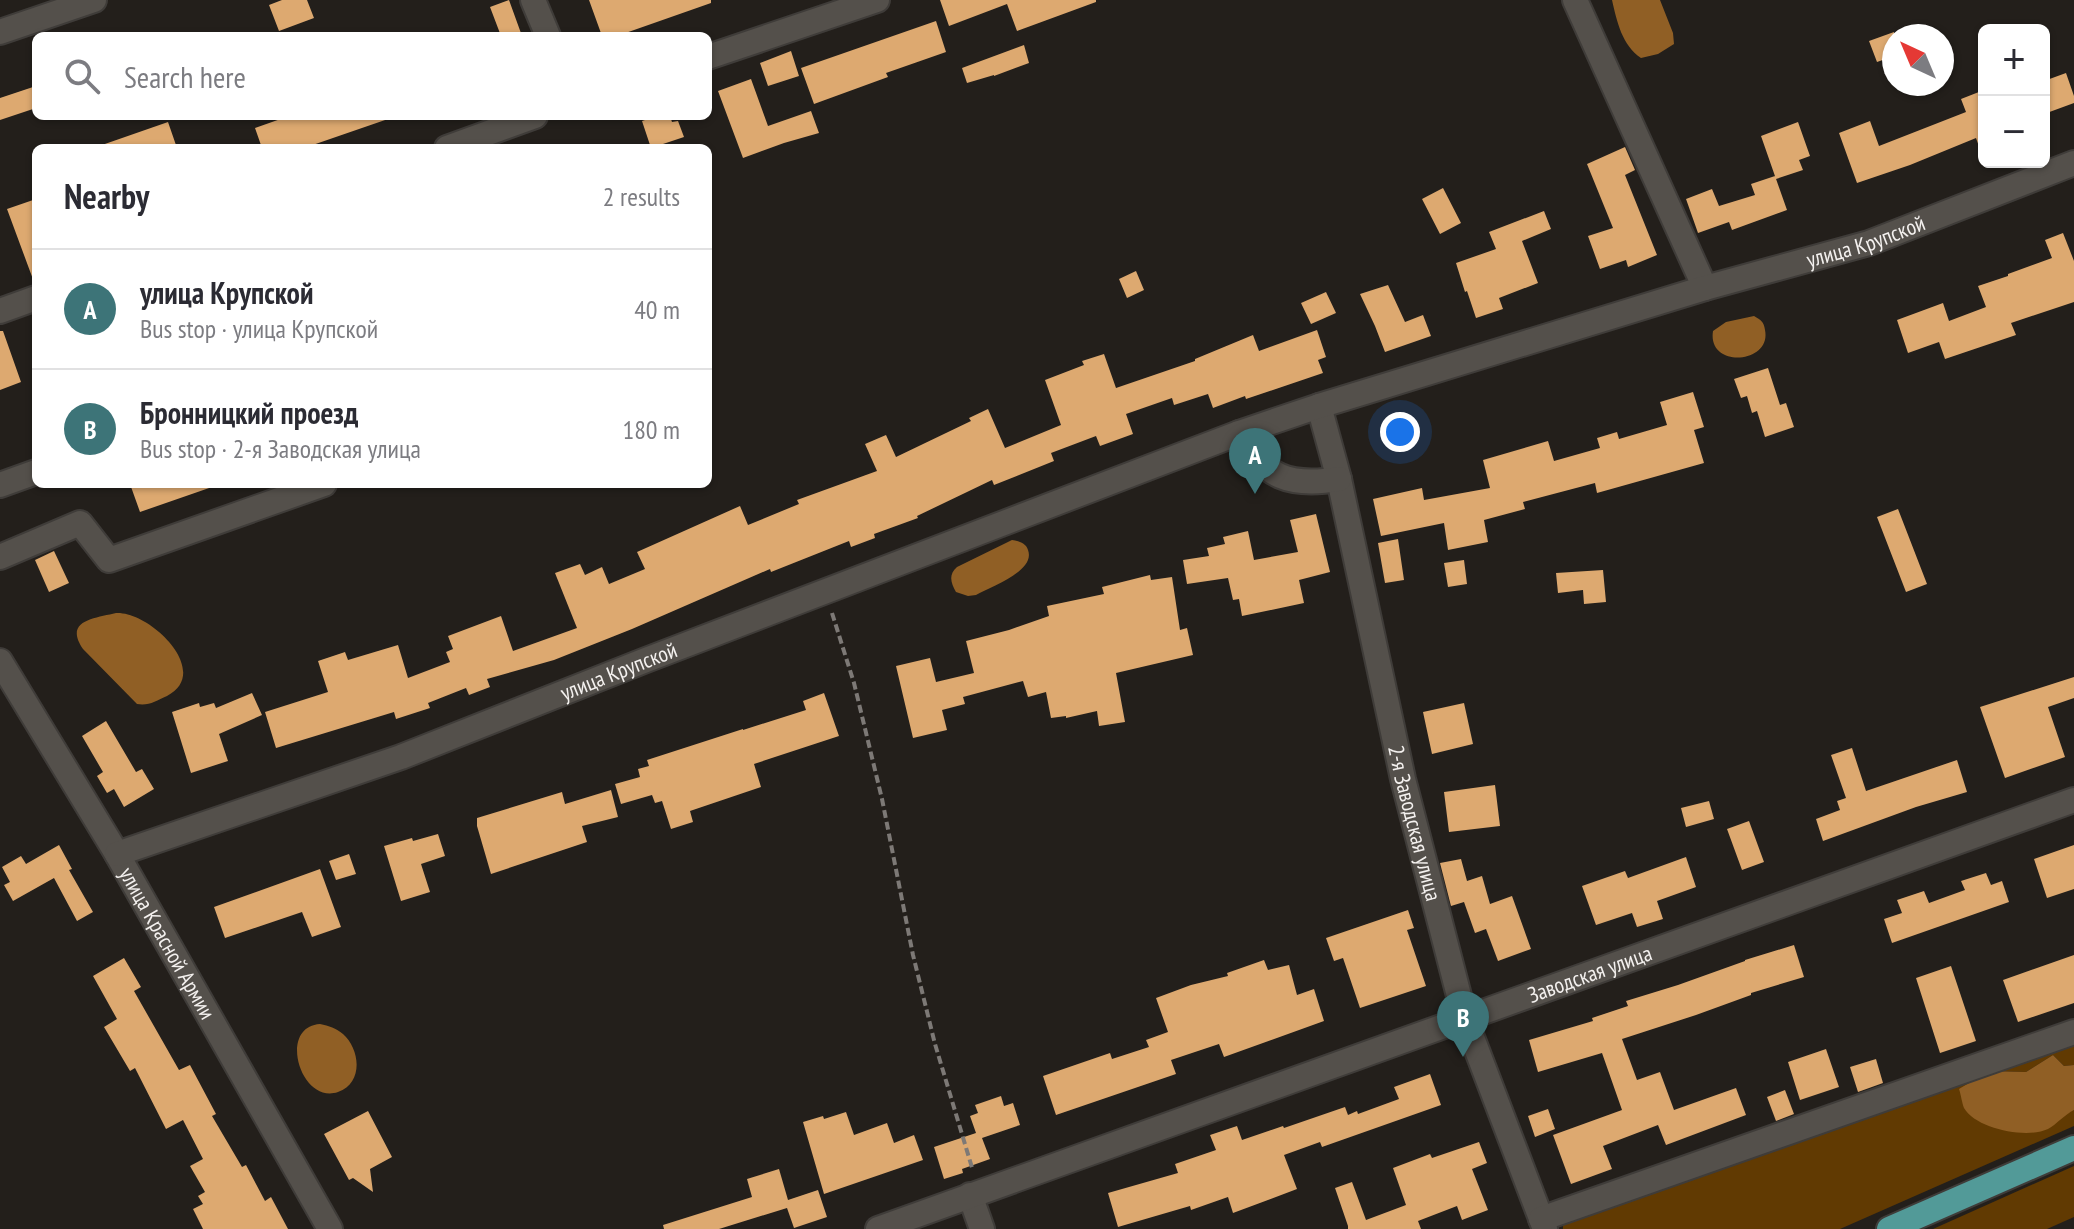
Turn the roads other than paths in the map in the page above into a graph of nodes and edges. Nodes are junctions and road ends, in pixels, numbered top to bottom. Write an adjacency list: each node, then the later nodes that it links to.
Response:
1 (94, 0): 5 (street)
2 (533, 0): 6 (street)
3 (877, 0): 7 (street)
4 (1575, 0): 11 (street)
5 (0, 32)
6 (546, 32)
7 (712, 56)
8 (524, 120): 9 (street)
9 (458, 144)
10 (2074, 163): 11 (street, улица Крупской)
11 (1705, 288): 14 (street, улица Крупской)
12 (32, 299): 13 (street)
13 (0, 311)
14 (1319, 406): 15 (street, улица Крупской); 17 (street, 2-я Заводская улица)
15 (1239, 433): 17 (street); 23 (street, улица Крупской)
16 (32, 473): 18 (street)
17 (1339, 479): 24 (street, 2-я Заводская улица)
18 (0, 485)
19 (313, 488): 20 (street)
20 (0, 557)
21 (0, 661): 23 (street, улица Красной Армии)
22 (2074, 800): 24 (street, Заводская улица)
23 (117, 854): 29 (street, улица Красной Армии)
24 (1465, 1019): 27 (street, Заводская улица); 28 (street, 2-я Заводская улица)
25 (2074, 1032): 28 (street)
26 (2074, 1148): 32 (main road)
27 (975, 1194): 30 (street, Заводская улица); 31 (street)
28 (1543, 1224)
29 (330, 1229)
30 (878, 1229)
31 (982, 1229)
32 (1889, 1229)

